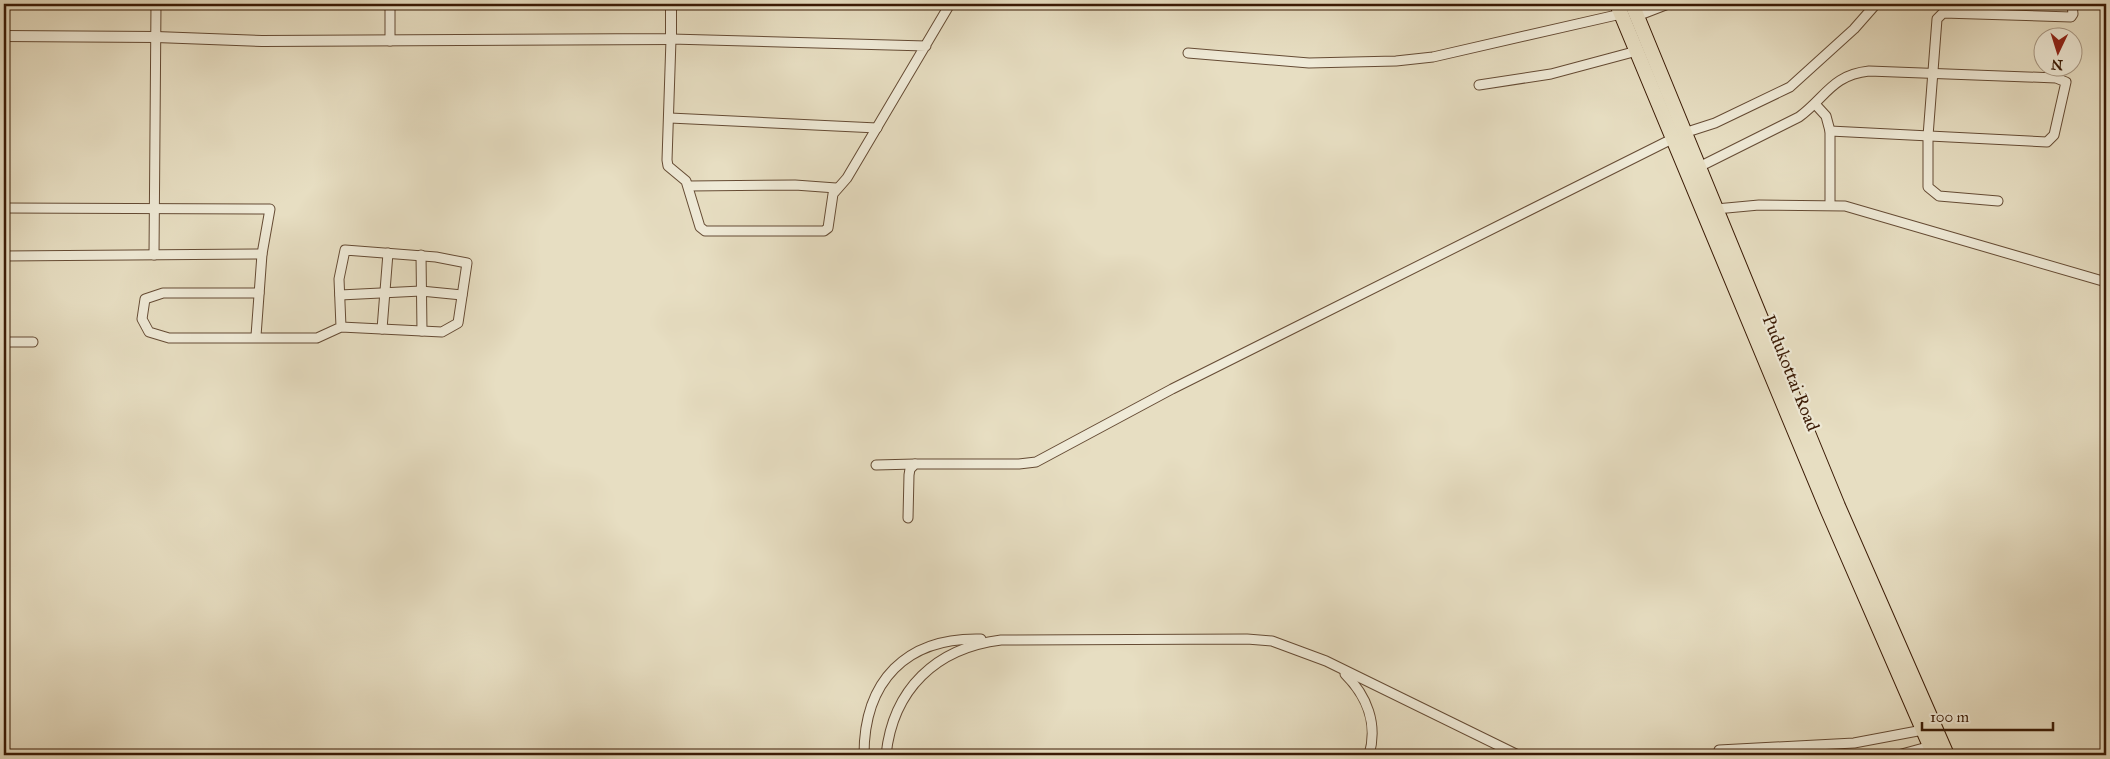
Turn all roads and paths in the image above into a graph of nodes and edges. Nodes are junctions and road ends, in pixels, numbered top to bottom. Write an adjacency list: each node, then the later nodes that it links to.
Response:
1 (156, 4): 11 (street)
2 (390, 4): 13 (street)
3 (672, 4): 12 (street)
4 (950, 4): 14 (street)
5 (1668, 4): 9 (street)
6 (1876, 4): 23 (street)
7 (2073, 4): 17 (street)
8 (1619, 9): 15 (highway, Pudukottai Road); 16 (street)
9 (1635, 10): 23 (highway, Pudukottai Road)
10 (4, 36): 11 (street)
11 (156, 37): 13 (street); 31 (street)
12 (671, 39): 13 (street); 14 (street); 20 (street)
13 (390, 41)
14 (926, 46): 21 (street)
15 (1636, 51): 18 (street); 23 (highway, Pudukottai Road)
16 (1188, 53)
17 (1933, 74): 19 (street); 24 (street); 24 (street)
18 (1479, 85)
19 (1815, 104): 22 (street); 25 (street)
20 (670, 118): 21 (street); 26 (street)
21 (877, 128): 27 (street)
22 (1830, 131): 24 (street); 29 (street)
23 (1678, 136): 25 (highway, Pudukottai Road); 50 (street); 55 (highway, Pudukottai Road)
24 (1928, 136): 28 (street)
25 (1699, 167): 32 (highway, Pudukottai Road)
26 (689, 186): 27 (street); 27 (street)
27 (836, 188)
28 (1998, 201)
29 (1830, 205): 32 (street); 38 (street)
30 (4, 208): 31 (street)
31 (154, 208): 34 (street); 35 (street)
32 (1716, 209): 66 (highway, Pudukottai Road)
33 (388, 253): 37 (street); 40 (street); 42 (street)
34 (262, 254): 35 (street); 41 (street)
35 (154, 255): 36 (street)
36 (4, 256)
37 (421, 256): 39 (street); 43 (street)
38 (2106, 282)
39 (421, 291): 40 (street); 43 (street); 46 (street)
40 (385, 292): 42 (street); 45 (street)
41 (259, 294): 47 (street); 47 (street)
42 (340, 295): 44 (street)
43 (462, 295): 46 (street)
44 (341, 327): 45 (street); 47 (street)
45 (382, 329): 46 (street)
46 (422, 331)
47 (256, 336)
48 (4, 342): 49 (street)
49 (33, 342)
50 (915, 464): 51 (street); 52 (street)
51 (876, 465)
52 (908, 518)
53 (1001, 640): 54 (street); 59 (street); 60 (street)
54 (1326, 661): 61 (street); 64 (street)
55 (1923, 730): 57 (street); 58 (highway, Pudukottai Road)
56 (1720, 750): 57 (street)
57 (1788, 751)
58 (1933, 751): 65 (street)
59 (864, 755)
60 (886, 755)
61 (1369, 755)
62 (1440, 755): 63 (street)
63 (1450, 755)
64 (1518, 755)
65 (1898, 755)
66 (1947, 755)

